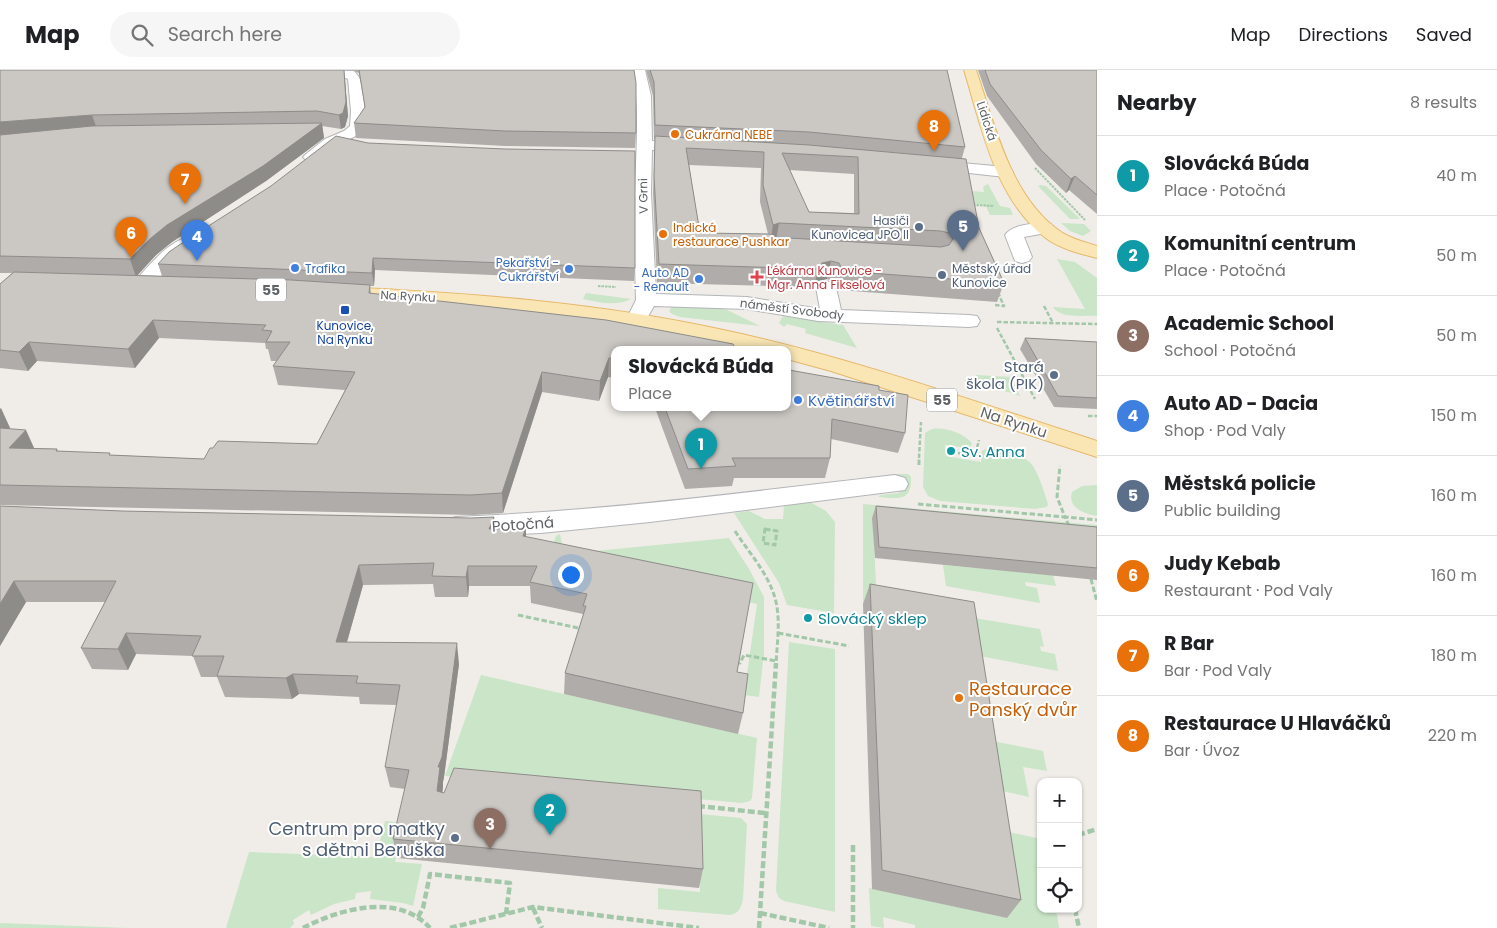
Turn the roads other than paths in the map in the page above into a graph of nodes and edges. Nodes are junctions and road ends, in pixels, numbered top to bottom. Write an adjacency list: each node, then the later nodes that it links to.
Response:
1 (279, 70): 4 (street)
2 (639, 70): 7 (street, V Grni)
3 (970, 70): 10 (main road, Lidická)
4 (333, 136): 5 (street); 9 (street)
5 (358, 146)
6 (709, 148): 7 (street)
7 (637, 151): 19 (street, V Grni)
8 (919, 164): 10 (street)
9 (299, 167)
10 (1005, 172): 11 (main road)
11 (1045, 228): 13 (main road); 14 (street)
12 (203, 232): 15 (street)
13 (1097, 252)
14 (1022, 257)
15 (131, 285): 16 (main road)
16 (170, 287)
17 (826, 287): 20 (street)
18 (325, 292): 21 (main road, Na Rynku)
19 (646, 300): 20 (street, náměstí Svobody); 21 (street, V Grni)
20 (832, 315): 22 (street, náměstí Svobody)
21 (636, 320): 23 (main road, Na Rynku)
22 (969, 321)
23 (762, 346)
24 (791, 353): 25 (main road, Na Rynku / 55)
25 (1097, 449)
26 (910, 488): 27 (street, Potočná)
27 (430, 527)

